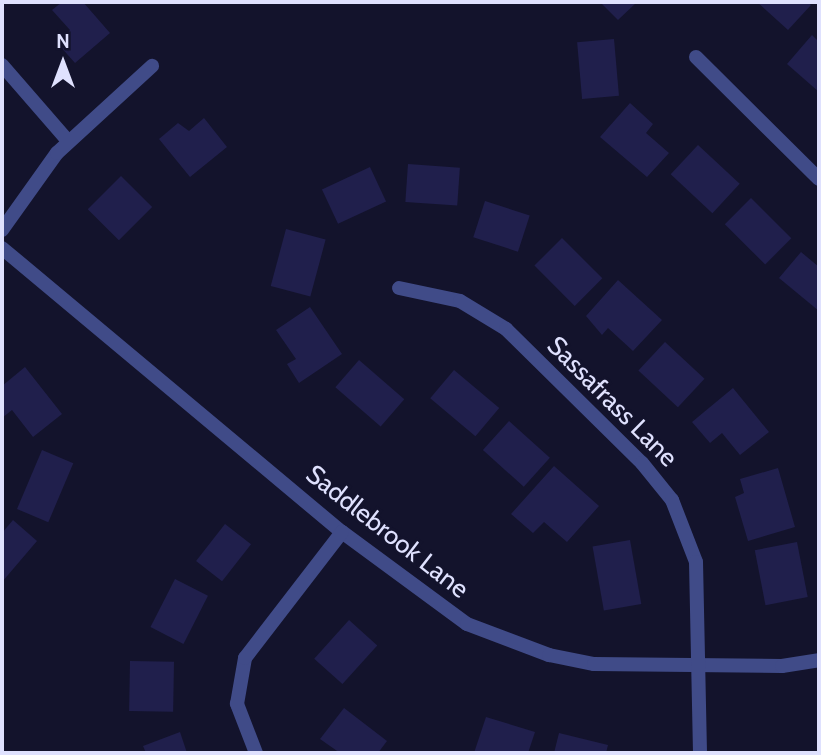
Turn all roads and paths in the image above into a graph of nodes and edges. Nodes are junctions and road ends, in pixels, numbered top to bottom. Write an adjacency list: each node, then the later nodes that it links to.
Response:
1 (696, 57): 5 (street)
2 (2, 65): 4 (street)
3 (152, 66): 4 (street)
4 (68, 141): 6 (street)
5 (819, 178)
6 (2, 230)
7 (2, 248): 9 (street, Saddlebrook Lane)
8 (400, 288): 11 (street, Sassafrass Lane)
9 (342, 532): 11 (street, Saddlebrook Lane); 12 (street)
10 (819, 660): 11 (street, Saddlebrook Lane)
11 (693, 668): 13 (street, Sassafrass Lane)
12 (256, 753)
13 (700, 753)

